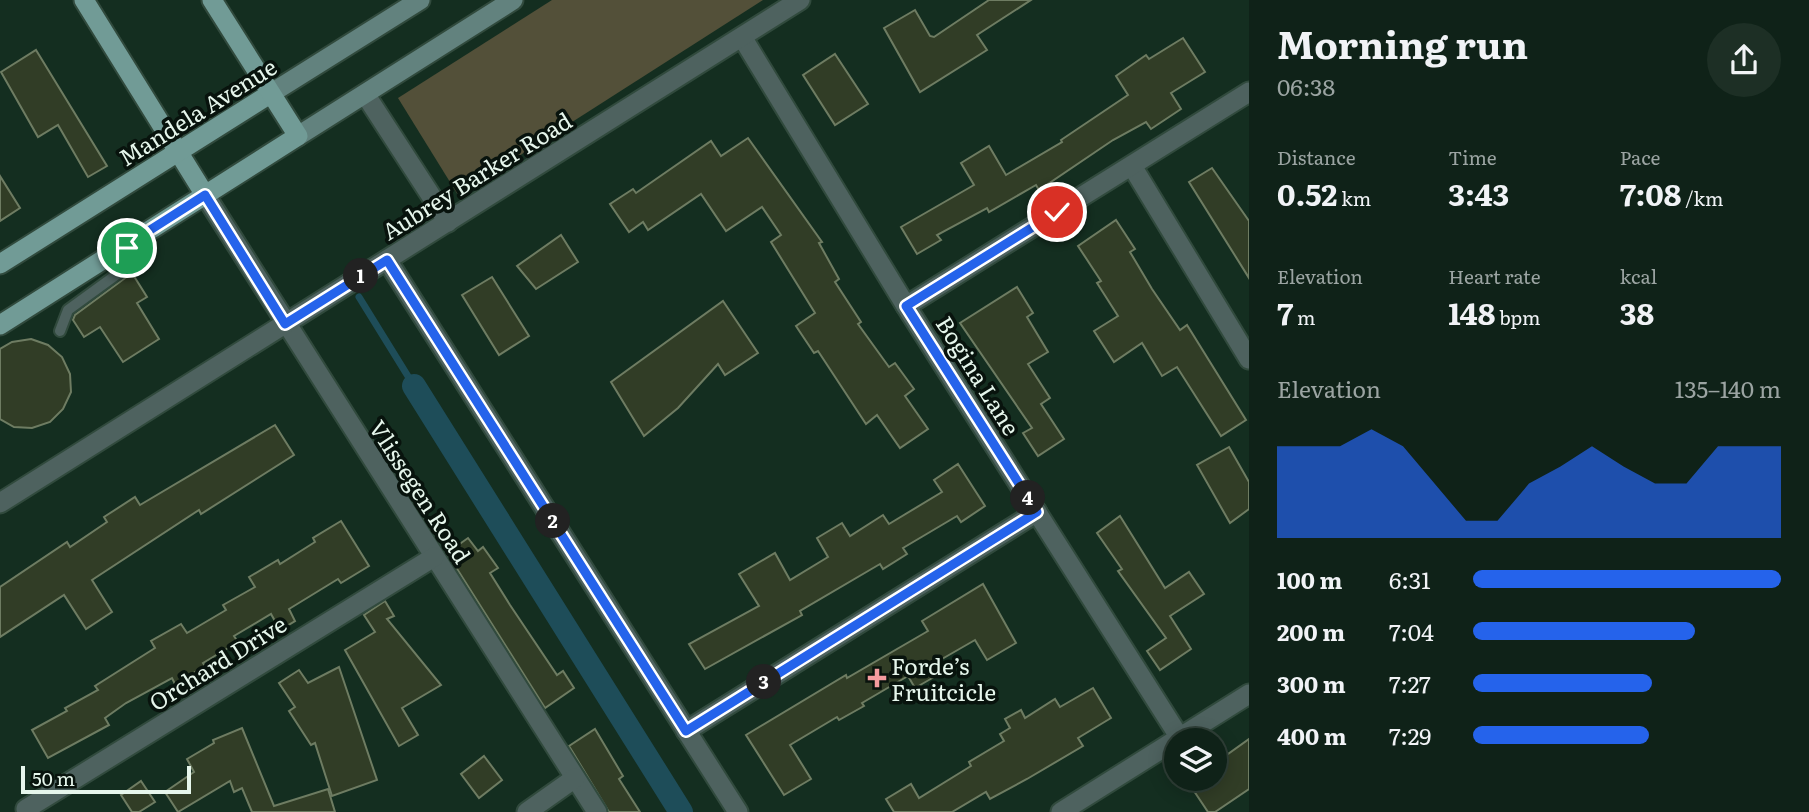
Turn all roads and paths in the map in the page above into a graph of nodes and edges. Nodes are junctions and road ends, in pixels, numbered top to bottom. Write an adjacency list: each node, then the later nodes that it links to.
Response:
1 (84, 0): 11 (main road)
2 (212, 0): 8 (main road)
3 (420, 0): 8 (main road, Mandela Avenue)
4 (513, 0): 9 (main road)
5 (800, 0): 6 (street, Aubrey Barker Road)
6 (741, 37): 14 (street, Aubrey Barker Road); 18 (street, Bogina Lane)
7 (1249, 92): 12 (street)
8 (270, 94): 10 (main road); 11 (main road, Mandela Avenue)
9 (365, 94): 10 (main road); 14 (street)
10 (298, 136): 13 (main road)
11 (179, 152): 13 (main road); 17 (main road, Mandela Avenue)
12 (1132, 166): 18 (street); 22 (street)
13 (205, 195): 15 (main road); 19 (street, Vlissegen Road)
14 (448, 222): 16 (street, Aubrey Barker Road)
15 (125, 246): 20 (main road); 21 (lane)
16 (387, 260): 19 (street, Aubrey Barker Road); 29 (street)
17 (0, 264)
18 (906, 306): 24 (street, Bogina Lane)
19 (285, 324): 23 (street, Aubrey Barker Road); 25 (street, Vlissegen Road)
20 (0, 325)
21 (60, 331)
22 (1249, 359)
23 (0, 503)
24 (1037, 512): 27 (street, Bogina Lane); 29 (street)
25 (434, 557): 31 (street, Vlissegen Road); 32 (street, Orchard Drive)
26 (1249, 694): 28 (street)
27 (1174, 728)
28 (1196, 728)
29 (686, 731): 35 (street)
30 (1164, 748): 36 (street)
31 (575, 778): 33 (street); 34 (street, Vlissegen Road)
32 (26, 809)
33 (527, 812)
34 (597, 812)
35 (738, 812)
36 (1061, 812)

